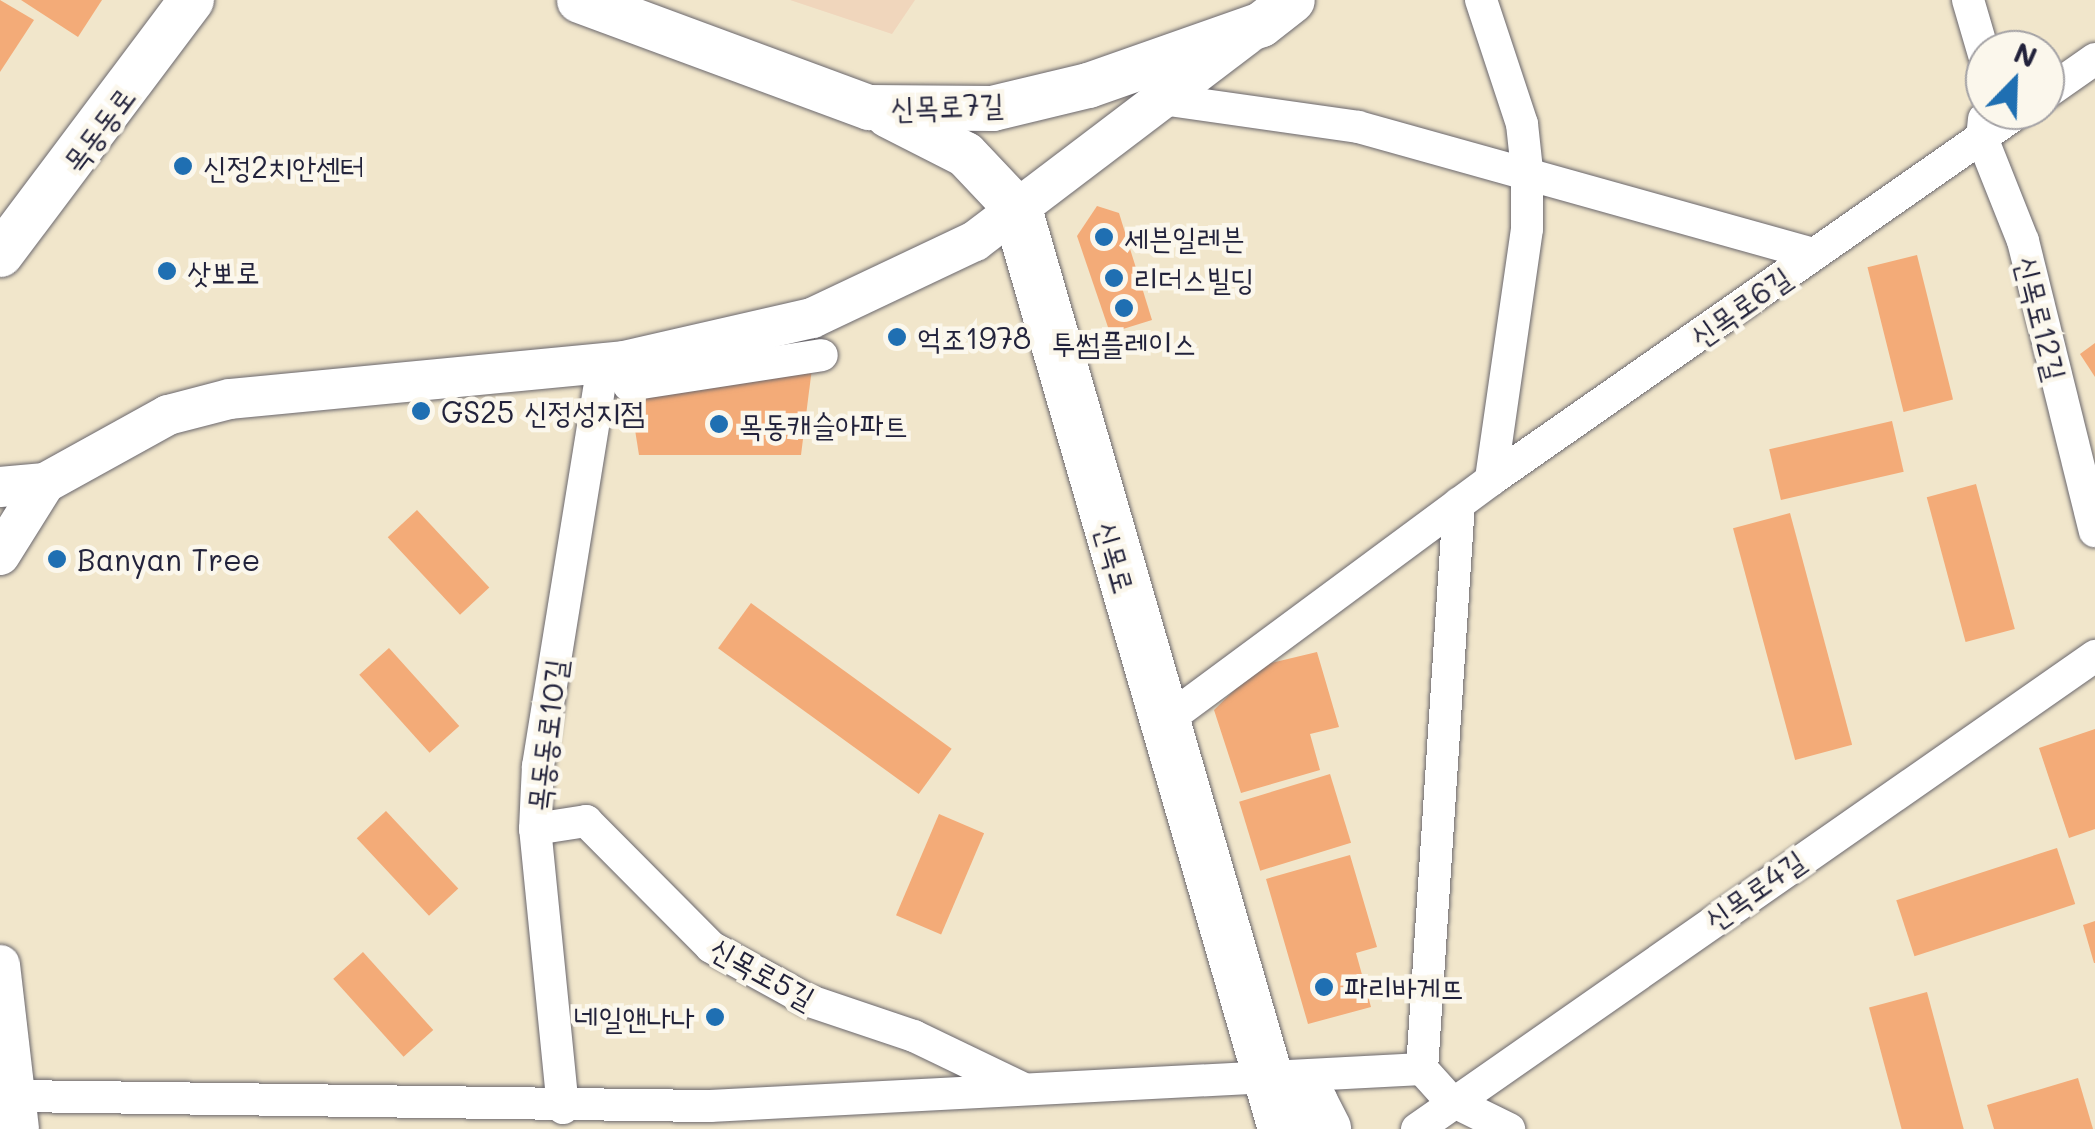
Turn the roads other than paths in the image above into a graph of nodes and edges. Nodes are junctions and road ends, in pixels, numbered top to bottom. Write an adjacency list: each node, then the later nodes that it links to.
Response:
1 (191, 0): 15 (main road, 목동동로)
2 (580, 0): 10 (main road, 신목로7길)
3 (1481, 0): 13 (street)
4 (1968, 0): 6 (street)
5 (1276, 12): 9 (street); 10 (main road, 신목로7길)
6 (1977, 30)
7 (2095, 59): 8 (street)
8 (2065, 80)
9 (1162, 99): 13 (street); 14 (street)
10 (869, 108): 14 (main road)
11 (1976, 130): 16 (street, 신목로6길)
12 (1986, 130): 23 (street, 신목로12길)
13 (1527, 170): 16 (street); 19 (street)
14 (1017, 209): 18 (street); 26 (main road, 신목로)
15 (0, 254)
16 (1814, 254): 19 (street, 신목로6길)
17 (822, 355): 18 (street)
18 (614, 362): 20 (street); 27 (street, 목동동로10길)
19 (1491, 480): 22 (street, 신목로6길)
20 (45, 483): 21 (street); 24 (street)
21 (0, 488)
22 (1459, 503): 26 (street, 신목로6길); 29 (street)
23 (2095, 531)
24 (0, 555)
25 (2095, 656): 32 (street, 신목로4길)
26 (1164, 722): 30 (main road, 신목로)
27 (534, 829): 31 (street, 신목로5길); 33 (street, 목동동로10길)
28 (0, 965): 34 (street)
29 (1422, 1069): 30 (street, 신목로5길); 32 (street)
30 (1270, 1078): 31 (street, 신목로5길); 37 (main road, 신목로); 38 (main road)
31 (1026, 1089): 36 (street, 신목로5길)
32 (1450, 1100): 39 (street, 신목로4길); 40 (street)
33 (564, 1108): 35 (street, 신목로5길); 36 (street, 신목로5길)
34 (18, 1113): 35 (street, 신목로5길)
35 (233, 1115)
36 (713, 1118)
37 (1283, 1129)
38 (1326, 1129)
39 (1417, 1129)
40 (1509, 1129)

